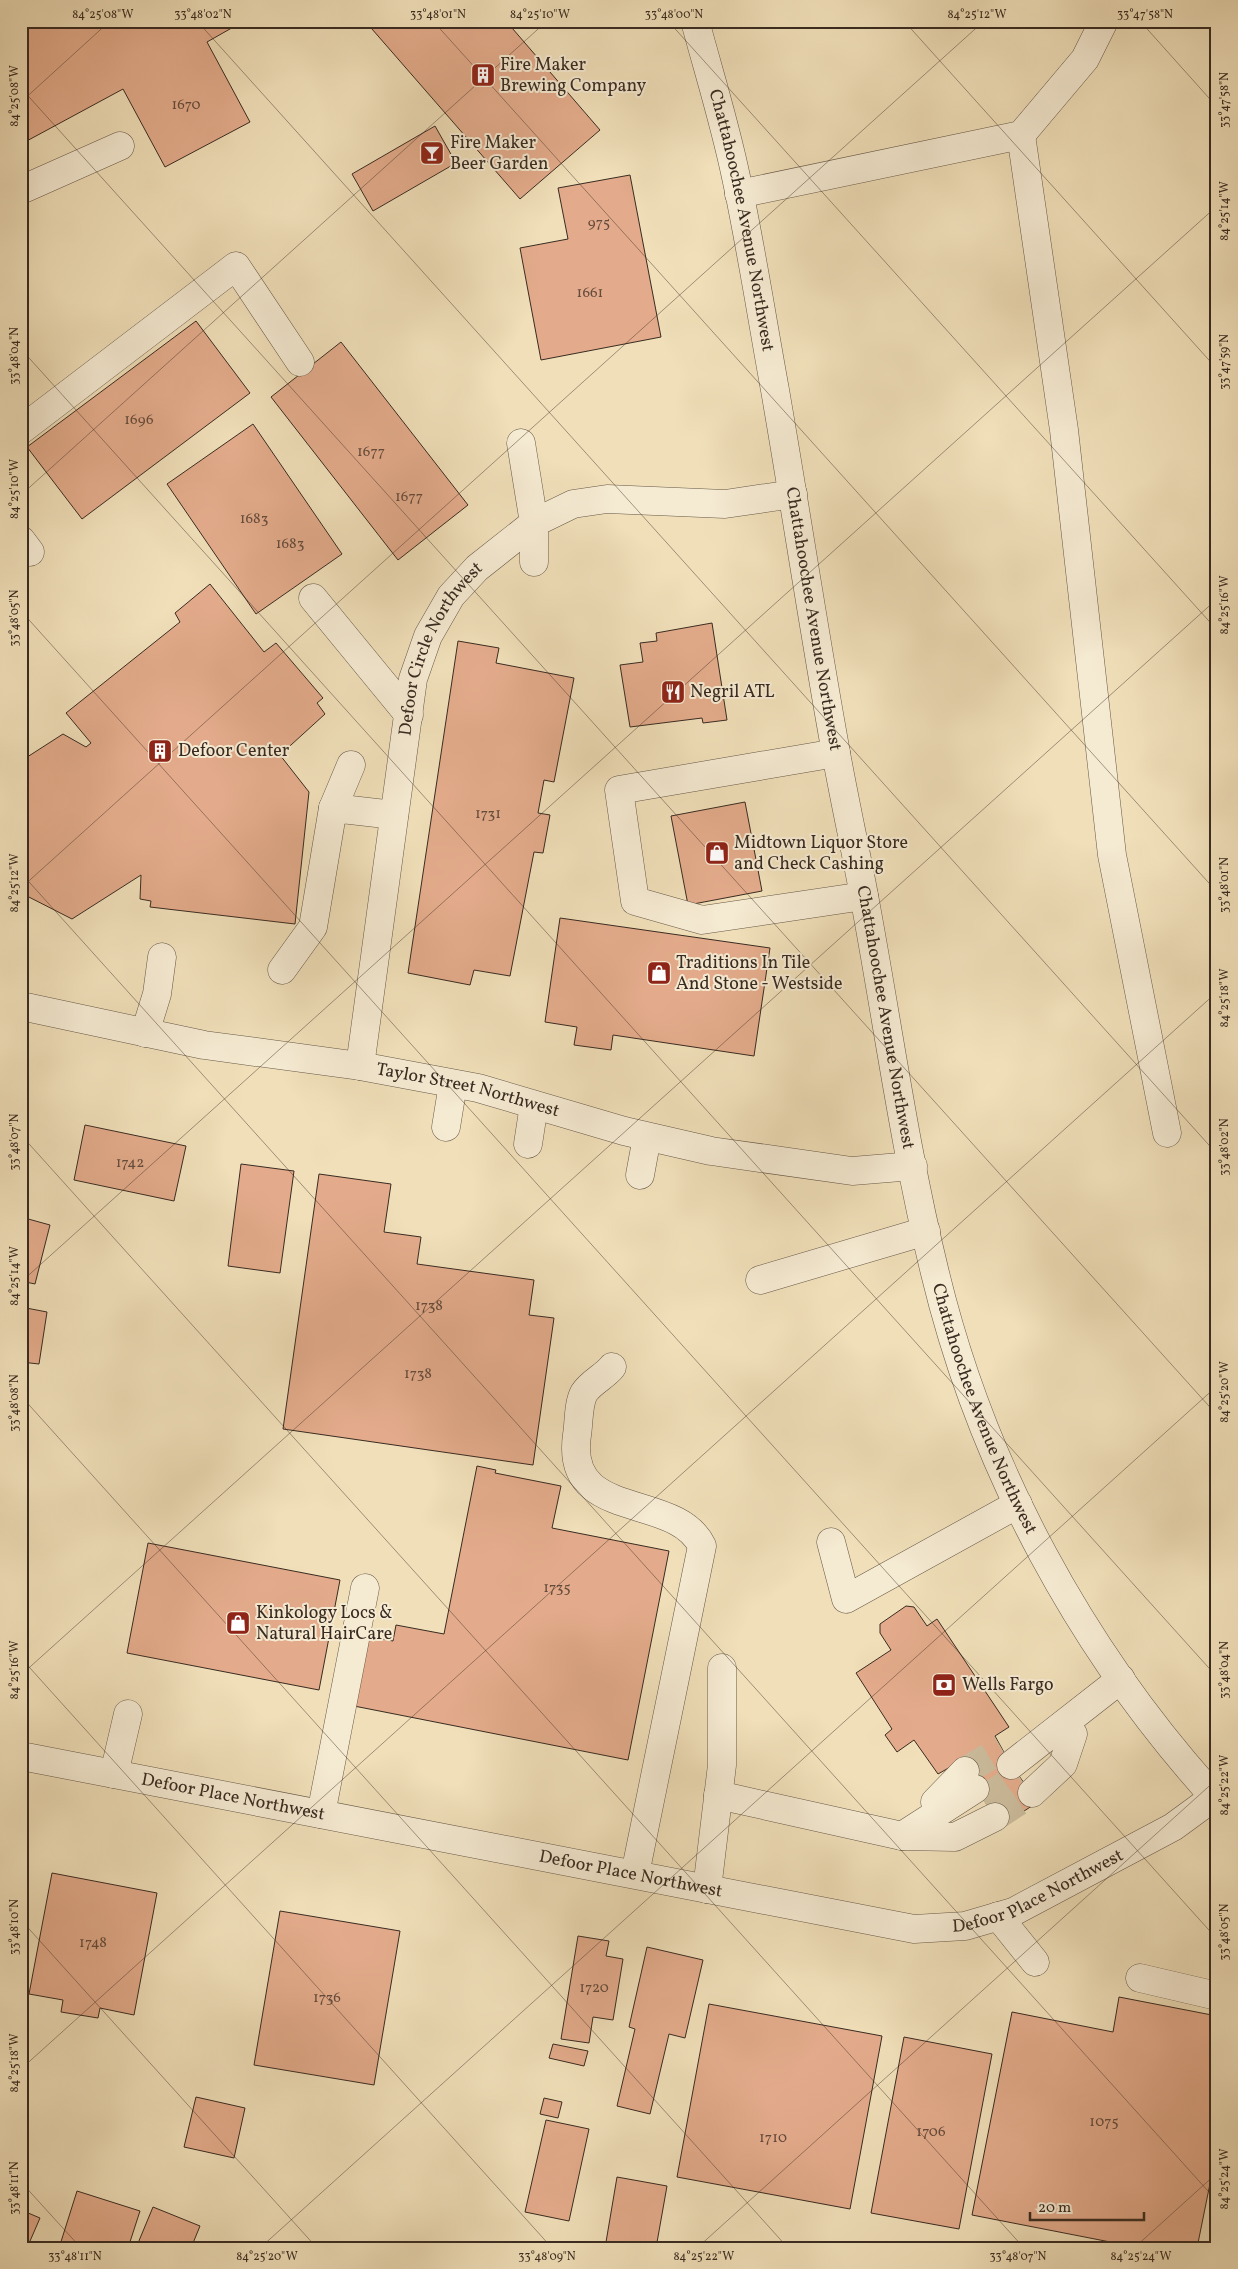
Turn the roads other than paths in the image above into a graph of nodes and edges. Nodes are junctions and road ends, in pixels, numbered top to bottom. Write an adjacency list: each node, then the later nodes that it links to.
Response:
1 (695, 21): 6 (street, Chattahoochee Avenue Northwest)
2 (1104, 21): 3 (street)
3 (1020, 135): 6 (street); 28 (street)
4 (120, 146): 5 (street)
5 (21, 190)
6 (739, 194): 10 (street, Chattahoochee Avenue Northwest)
7 (300, 362): 8 (street)
8 (21, 430)
9 (521, 443): 11 (street)
10 (793, 494): 11 (street, Defoor Circle Northwest); 15 (street, Chattahoochee Avenue Northwest)
11 (534, 523): 12 (street); 14 (street, Defoor Circle Northwest)
12 (534, 562)
13 (313, 598): 14 (street)
14 (409, 715): 18 (street, Defoor Circle Northwest)
15 (836, 753): 19 (street, Chattahoochee Avenue Northwest); 19 (street)
16 (351, 765): 17 (street)
17 (333, 808): 18 (street); 21 (street)
18 (394, 815): 24 (street, Defoor Circle Northwest)
19 (864, 896): 31 (street, Chattahoochee Avenue Northwest)
20 (162, 958): 23 (street)
21 (282, 970)
22 (21, 1006): 23 (street, Taylor Street Northwest)
23 (145, 1032): 24 (street, Taylor Street Northwest)
24 (360, 1066): 25 (street, Taylor Street Northwest)
25 (453, 1084): 26 (street, Taylor Street Northwest); 27 (street)
26 (534, 1105): 29 (street, Taylor Street Northwest); 30 (street)
27 (446, 1127)
28 (1167, 1133)
29 (647, 1137): 31 (street, Taylor Street Northwest); 32 (street)
30 (528, 1144)
31 (913, 1166): 33 (street, Chattahoochee Avenue Northwest)
32 (640, 1175)
33 (926, 1230): 34 (street); 36 (street, Chattahoochee Avenue Northwest)
34 (760, 1280)
35 (612, 1367): 48 (street)
36 (1018, 1504): 37 (street); 40 (street, Chattahoochee Avenue Northwest)
37 (831, 1542)
38 (365, 1588): 47 (street)
39 (722, 1668): 45 (street)
40 (1122, 1681): 40 (street); 46 (street, Chattahoochee Avenue Northwest)
41 (128, 1714): 43 (street)
42 (21, 1756): 43 (street, Defoor Place Northwest)
43 (114, 1774): 47 (street, Defoor Place Northwest)
44 (980, 1794): 45 (street)
45 (718, 1795): 49 (street)
46 (1215, 1799): 50 (street, Defoor Place Northwest)
47 (321, 1814): 48 (street, Defoor Place Northwest)
48 (635, 1874): 49 (street, Defoor Place Northwest)
49 (707, 1889): 50 (street, Defoor Place Northwest)
50 (998, 1916): 51 (street)
51 (1036, 1962)
52 (1140, 1978): 53 (street)
53 (1217, 1996)

